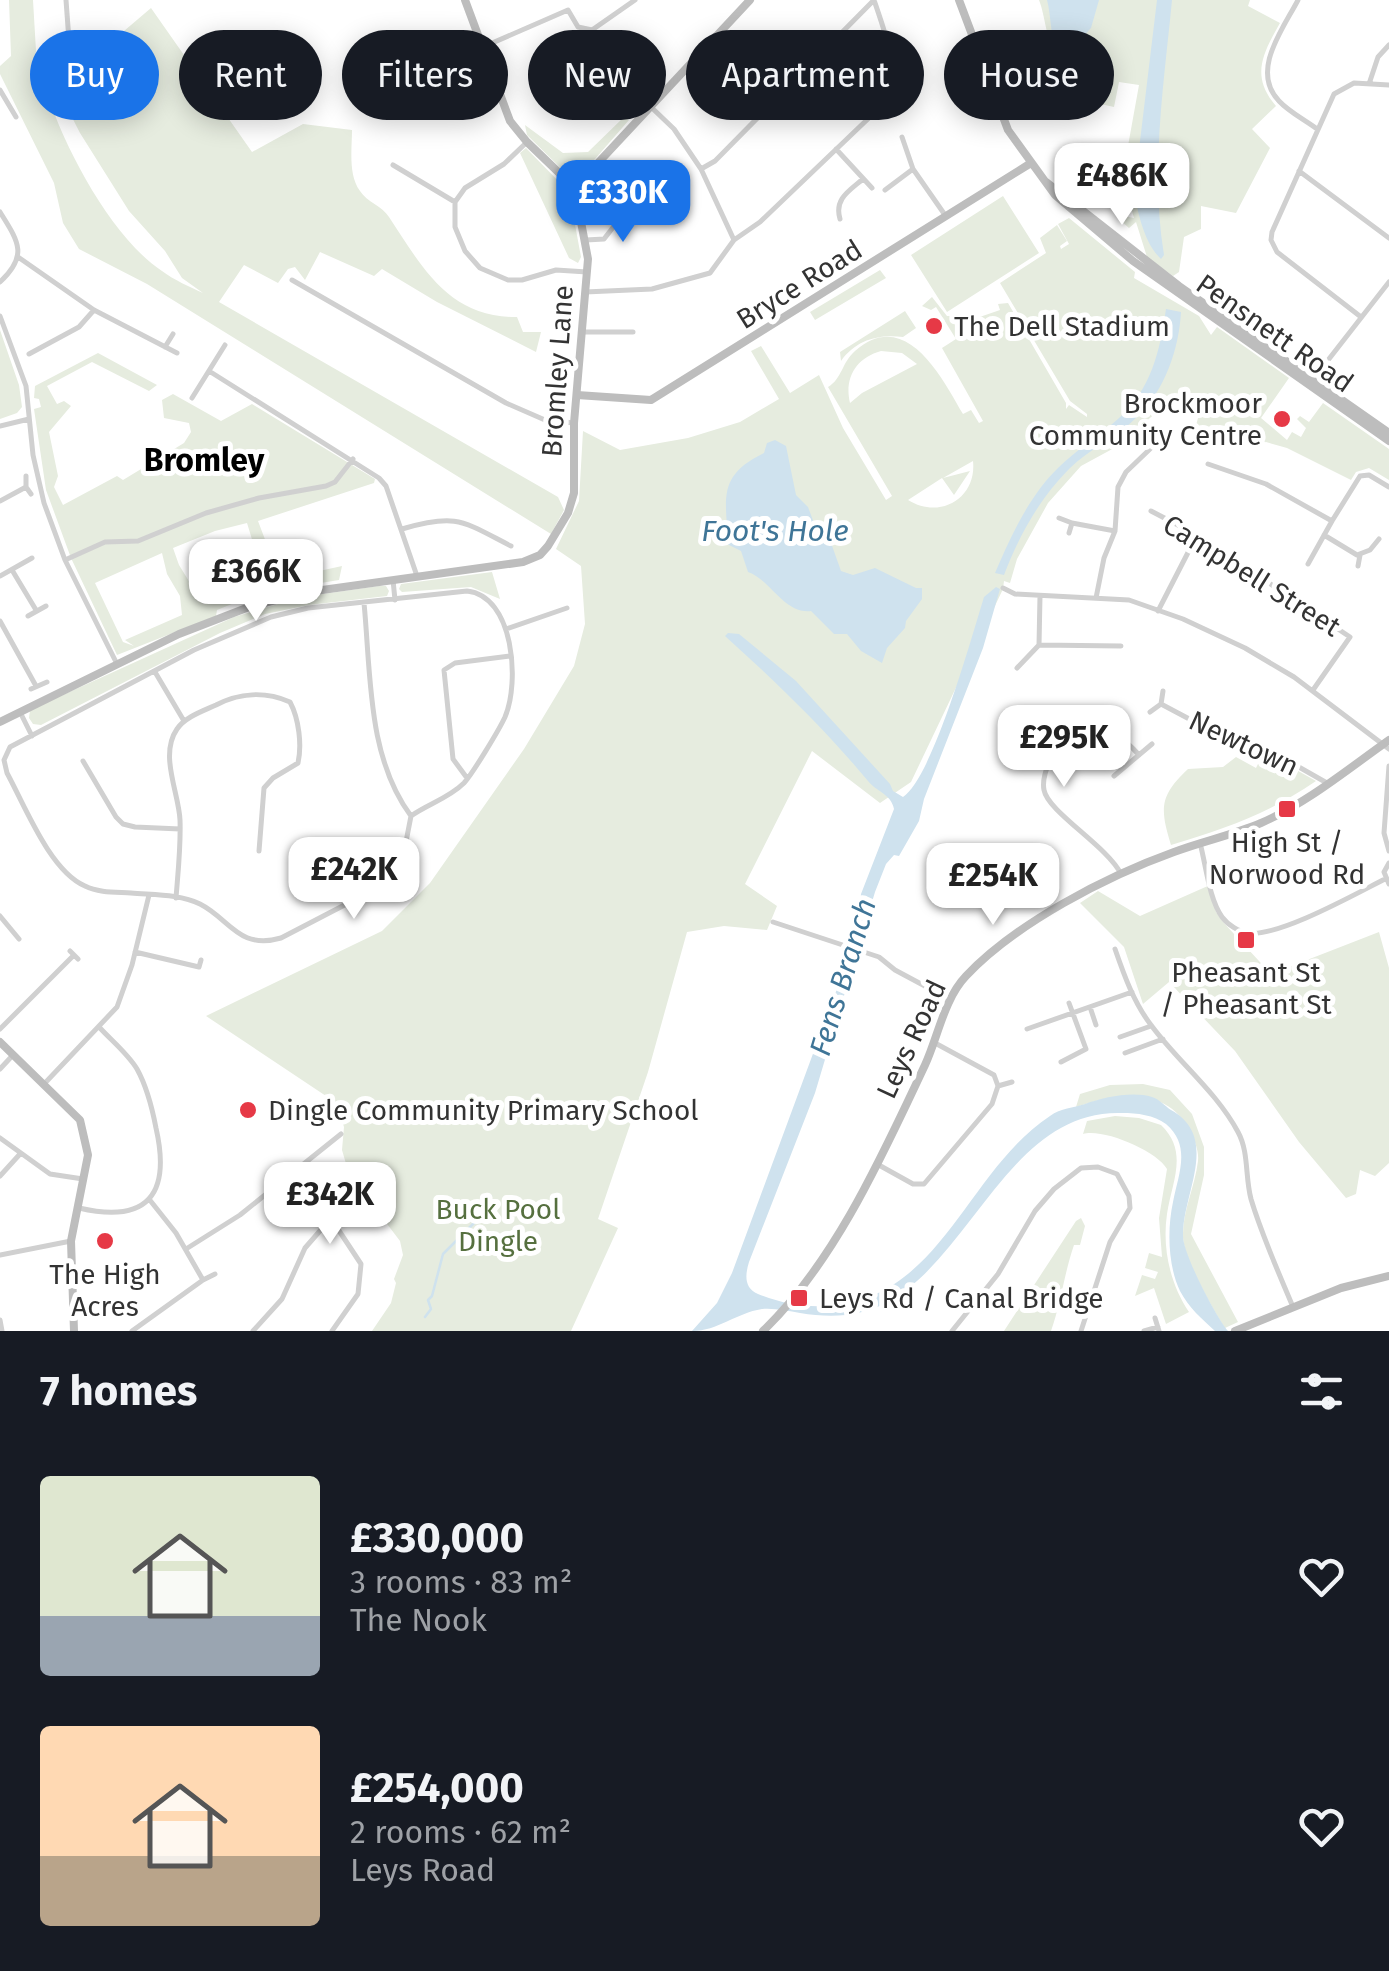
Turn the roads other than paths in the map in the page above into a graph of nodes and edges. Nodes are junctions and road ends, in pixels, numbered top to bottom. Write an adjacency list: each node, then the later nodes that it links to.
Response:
1 (66, 0): 10 (street)
2 (465, 0): 11 (street)
3 (563, 0): 9 (street)
4 (636, 0): 9 (street)
5 (750, 0): 17 (street)
6 (874, 0): 26 (street); 29 (street)
7 (960, 0): 27 (street, Pensnett Road)
8 (1298, 0): 23 (street)
9 (568, 10): 12 (street)
10 (68, 30)
11 (476, 30)
12 (508, 36)
13 (1389, 45): 14 (street)
14 (1369, 84): 15 (street); 23 (street)
15 (1389, 85)
16 (0, 90): 18 (street)
17 (666, 91)
18 (3, 105): 20 (street)
19 (508, 116): 25 (street)
20 (16, 117)
21 (638, 120): 34 (street)
22 (662, 120): 29 (street)
23 (1317, 128): 31 (street)
24 (902, 138): 30 (street)
25 (527, 142): 34 (street); 36 (street)
26 (836, 149): 32 (street); 43 (street)
27 (1031, 164): 39 (street, Bryce Road); 63 (street, Pensnett Road)
28 (394, 165): 36 (street)
29 (701, 168): 43 (street)
30 (913, 169): 35 (street); 39 (street)
31 (1299, 171): 41 (street); 52 (street)
32 (863, 178): 33 (street); 40 (street)
33 (872, 188)
34 (578, 190): 42 (street, Bromley Lane)
35 (885, 190)
36 (455, 202): 45 (street)
37 (632, 203): 42 (street)
38 (0, 212): 44 (street)
39 (946, 218): 64 (street, Bryce Road)
40 (840, 219)
41 (1389, 238)
42 (586, 240): 45 (street, Bromley Lane)
43 (734, 240): 49 (street)
44 (18, 257): 47 (street); 50 (street)
45 (587, 272): 49 (street, Bromley Lane)
46 (292, 280): 67 (street)
47 (0, 282)
48 (1389, 282): 52 (street)
49 (585, 292): 53 (street, Bromley Lane)
50 (94, 310): 58 (street); 59 (street)
51 (0, 316): 66 (street)
52 (1361, 317): 63 (street)
53 (584, 332): 54 (street); 64 (street, Bromley Lane)
54 (633, 332)
55 (174, 334): 58 (street)
56 (32, 337): 59 (street)
57 (225, 346): 62 (street)
58 (164, 347): 60 (street)
59 (39, 348): 61 (street)
60 (177, 353)
61 (29, 354)
62 (209, 371): 65 (street); 71 (street)
63 (1312, 382): 69 (street, Pensnett Road); 69 (street, Pensnett Road)
64 (576, 395): 67 (street, Bromley Lane)
65 (192, 398)
66 (30, 418): 68 (street); 93 (street)
67 (574, 423): 98 (street, Bromley Lane)
68 (0, 426)
69 (1389, 438)
70 (1150, 449): 83 (street)
71 (353, 459): 82 (street); 93 (street)
72 (1208, 464): 80 (street)
73 (26, 476): 75 (street)
74 (1389, 486): 80 (street)
75 (26, 487): 76 (street); 77 (street)
76 (31, 494)
77 (0, 501)
78 (1151, 511): 85 (street, Campbell Street)
79 (1060, 518): 81 (street)
80 (1332, 521): 86 (street)
81 (1072, 523): 83 (street); 84 (street)
82 (402, 529): 87 (street); 98 (street)
83 (1114, 531): 102 (street)
84 (1069, 533)
85 (1197, 535): 109 (street); 121 (street, Campbell Street)
86 (1324, 535): 91 (street); 94 (street)
87 (493, 537): 89 (street); 90 (street)
88 (1379, 539): 91 (street)
89 (511, 546)
90 (488, 548)
91 (1360, 555): 95 (street)
92 (32, 558): 96 (street)
93 (65, 560): 117 (street)
94 (1308, 564)
95 (1358, 566)
96 (12, 570): 97 (street); 108 (street)
97 (0, 576)
98 (417, 577): 99 (street)
99 (393, 580): 103 (street); 117 (street)
100 (1003, 588): 101 (street)
101 (1040, 596): 102 (street); 114 (street)
102 (1096, 598): 109 (street)
103 (396, 600): 104 (street); 113 (street)
104 (364, 603): 119 (street); 141 (street)
105 (554, 603): 110 (street)
106 (46, 606): 108 (street)
107 (567, 608): 110 (street)
108 (36, 610): 111 (street)
109 (1158, 610): 121 (street)
110 (557, 612): 113 (street)
111 (28, 616)
112 (0, 621): 120 (street)
113 (506, 629): 116 (street)
114 (1039, 645): 115 (street); 118 (street)
115 (1121, 646)
116 (510, 656): 139 (street); 139 (street)
117 (118, 664): 124 (street)
118 (1017, 668)
119 (155, 672): 126 (street); 128 (street)
120 (47, 682)
121 (1313, 690): 130 (street)
122 (1162, 691): 123 (street, Newtown)
123 (1162, 704): 125 (street, Newtown); 140 (street, Newtown)
124 (19, 711): 127 (street); 128 (street)
125 (1150, 712)
126 (184, 721): 142 (street); 143 (street)
127 (0, 722)
128 (32, 736): 151 (street)
129 (1152, 744): 132 (street)
130 (1388, 744): 140 (street, Leys Road)
131 (1005, 750): 133 (street)
132 (1139, 755): 133 (street); 138 (street)
133 (1050, 760): 149 (street)
134 (83, 761): 137 (street)
135 (101, 766): 137 (street)
136 (1389, 766): 147 (street)
137 (89, 772): 142 (street)
138 (1114, 776)
139 (467, 778): 141 (street)
140 (1327, 783): 145 (street, Leys Road)
141 (411, 816): 152 (street)
142 (180, 829): 152 (street)
143 (260, 838): 144 (street); 146 (street)
144 (269, 840)
145 (1200, 843): 149 (street, Leys Road); 150 (street)
146 (259, 851)
147 (1389, 851)
148 (1389, 863): 150 (street)
149 (1121, 874): 163 (street, Leys Road)
150 (1387, 881)
151 (149, 895): 152 (street); 158 (street)
152 (176, 898)
153 (0, 916): 156 (street)
154 (16, 921): 156 (street)
155 (773, 922): 163 (street)
156 (10, 926): 157 (street)
157 (19, 939)
158 (135, 952): 161 (street); 169 (street)
159 (74, 955): 170 (street)
160 (1114, 955): 162 (street)
161 (199, 967)
162 (1132, 992): 165 (street); 168 (street)
163 (950, 1000): 175 (street, Leys Road)
164 (1069, 1003): 166 (street)
165 (1090, 1007): 166 (street); 167 (street)
166 (1073, 1012): 171 (street); 178 (street)
167 (1096, 1025)
168 (1151, 1026): 172 (street); 173 (street)
169 (100, 1028): 181 (street); 190 (street)
170 (0, 1029)
171 (1027, 1030)
172 (1120, 1037)
173 (1162, 1039): 176 (street); 199 (street)
174 (0, 1042): 177 (street)
175 (935, 1043): 182 (street); 186 (street, Leys Road)
176 (1125, 1053)
177 (12, 1054): 179 (street); 181 (street)
178 (1062, 1062)
179 (0, 1069)
180 (1012, 1082): 182 (street)
181 (45, 1083): 189 (street)
182 (998, 1086): 186 (street)
183 (341, 1134): 187 (street)
184 (0, 1138): 185 (street)
185 (20, 1154): 188 (street); 189 (street)
186 (877, 1164): 209 (street, Leys Road)
187 (297, 1167): 192 (street); 194 (street)
188 (0, 1176)
189 (83, 1179): 191 (street)
190 (149, 1200): 191 (street); 194 (street)
191 (76, 1208): 193 (street)
192 (332, 1217): 207 (street); 208 (street)
193 (71, 1241): 195 (street); 205 (street)
194 (186, 1249): 198 (street)
195 (0, 1255)
196 (215, 1274): 198 (street)
197 (1384, 1277): 199 (street)
198 (203, 1280): 206 (street)
199 (1293, 1306): 203 (street)
200 (1155, 1318): 202 (street)
201 (0, 1320): 204 (street)
202 (1158, 1329): 212 (street)
203 (1236, 1330)
204 (2, 1331)
205 (74, 1331)
206 (132, 1331)
207 (253, 1331)
208 (332, 1331)
209 (763, 1331)
210 (952, 1331): 211 (street)
211 (1081, 1331)
212 (1144, 1331)

